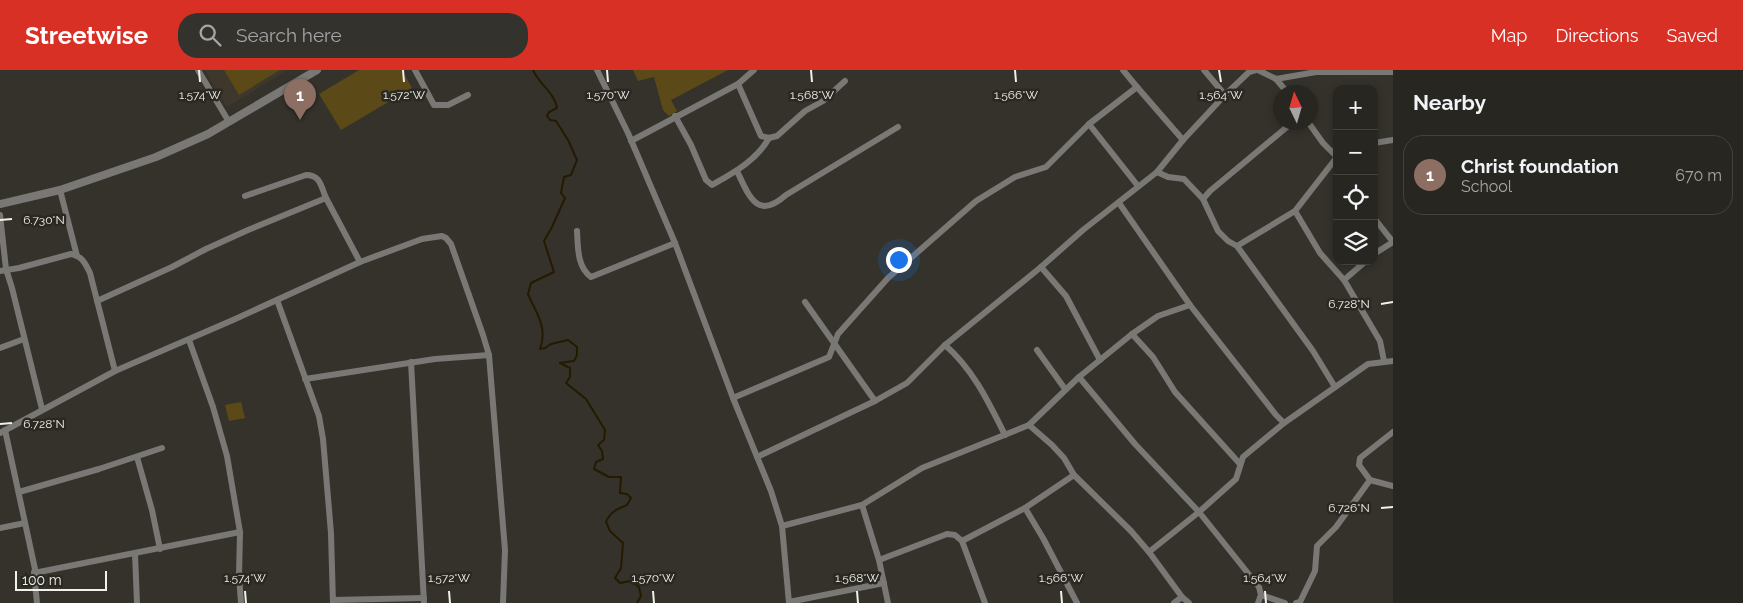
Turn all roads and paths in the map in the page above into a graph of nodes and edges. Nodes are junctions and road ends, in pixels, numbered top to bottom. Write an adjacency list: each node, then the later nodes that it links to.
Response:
1 (198, 70): 18 (street)
2 (317, 70): 18 (street)
3 (415, 70): 15 (street)
4 (597, 70): 26 (street)
5 (754, 70): 12 (street)
6 (1124, 70): 14 (street)
7 (1204, 70): 16 (street)
8 (1257, 70): 10 (street); 16 (street)
9 (1393, 72): 10 (street)
10 (1276, 79): 13 (street)
11 (845, 81): 23 (street)
12 (738, 84): 17 (street); 23 (street)
13 (1281, 85)
14 (1137, 87): 19 (street); 24 (street)
15 (468, 94)
16 (1225, 95): 24 (street)
17 (675, 116): 26 (street); 30 (street)
18 (229, 122): 33 (street)
19 (1089, 124): 32 (street); 59 (street)
20 (898, 127): 30 (street)
21 (1283, 130): 36 (street)
22 (1314, 130): 28 (street)
23 (769, 138): 30 (street)
24 (1183, 140): 31 (street)
25 (1393, 140): 27 (street)
26 (631, 141): 43 (street)
27 (1378, 142)
28 (1333, 153)
29 (1333, 162): 39 (street)
30 (737, 171)
31 (1157, 172): 32 (street); 36 (street)
32 (1138, 186): 37 (street)
33 (60, 190): 38 (street); 46 (street)
34 (245, 196): 35 (street)
35 (326, 198): 47 (street); 53 (street)
36 (1203, 199): 44 (street)
37 (1119, 203): 49 (street); 55 (street)
38 (0, 204)
39 (1295, 210): 44 (street); 51 (street)
40 (0, 215): 50 (street)
41 (1378, 223): 45 (street)
42 (577, 231): 43 (street)
43 (674, 243): 73 (street)
44 (1237, 246): 71 (street)
45 (1378, 251)
46 (77, 256): 50 (street); 53 (street)
47 (360, 262): 52 (street); 63 (street)
48 (1361, 265): 51 (street)
49 (1041, 267): 60 (street); 64 (street)
50 (3, 270): 57 (street)
51 (1344, 280): 65 (street)
52 (276, 300): 58 (street); 70 (street)
53 (97, 301): 68 (street)
54 (805, 302): 59 (street)
55 (1190, 305): 56 (street); 76 (street)
56 (1132, 334): 64 (street); 84 (street)
57 (24, 339): 61 (street); 75 (street)
58 (189, 340): 68 (street); 95 (street)
59 (835, 344): 73 (street); 74 (street)
60 (946, 345): 74 (street); 80 (street)
61 (0, 348)
62 (1037, 350): 72 (street)
63 (489, 355): 67 (street); 111 (street)
64 (1100, 360): 69 (street)
65 (1384, 361): 66 (street); 71 (street)
66 (1393, 361)
67 (411, 362): 70 (street); 105 (street)
68 (115, 371): 75 (street)
69 (1079, 377): 72 (street); 91 (street)
70 (305, 379): 106 (street)
71 (1335, 387): 76 (street)
72 (1065, 389): 77 (street)
73 (733, 398): 83 (street)
74 (876, 401): 83 (street)
75 (42, 409): 78 (street)
76 (1284, 423): 84 (street)
77 (1029, 425): 80 (street); 85 (street)
78 (3, 432): 88 (street)
79 (1393, 432): 86 (street)
80 (1005, 435): 89 (street)
81 (162, 448): 82 (street)
82 (137, 456): 88 (street); 97 (street)
83 (757, 456): 93 (street)
84 (1240, 464): 91 (street)
85 (1074, 475): 90 (street); 98 (street)
86 (1370, 480): 87 (street); 119 (street)
87 (1393, 486)
88 (19, 492): 92 (street)
89 (862, 505): 93 (street); 100 (street)
90 (1025, 508): 96 (street); 114 (street)
91 (1199, 512): 98 (street); 103 (street)
92 (25, 523): 94 (street); 101 (street)
93 (782, 526): 107 (street)
94 (0, 528)
95 (240, 532): 97 (street); 110 (street)
96 (962, 541): 100 (street); 113 (street)
97 (160, 549): 99 (street)
98 (1149, 552): 104 (street)
99 (135, 554): 101 (street); 109 (street)
100 (879, 560): 102 (street)
101 (34, 573): 108 (street)
102 (884, 583): 107 (street); 112 (street)
103 (1261, 595): 117 (street); 118 (street)
104 (1182, 597): 115 (street); 116 (street)
105 (424, 600): 106 (street)
106 (333, 602)
107 (789, 602)
108 (37, 603)
109 (137, 603)
110 (241, 603)
111 (503, 603)
112 (888, 603)
113 (985, 603)
114 (1077, 603)
115 (1174, 603)
116 (1189, 603)
117 (1258, 603)
118 (1285, 603)
119 (1296, 603)

